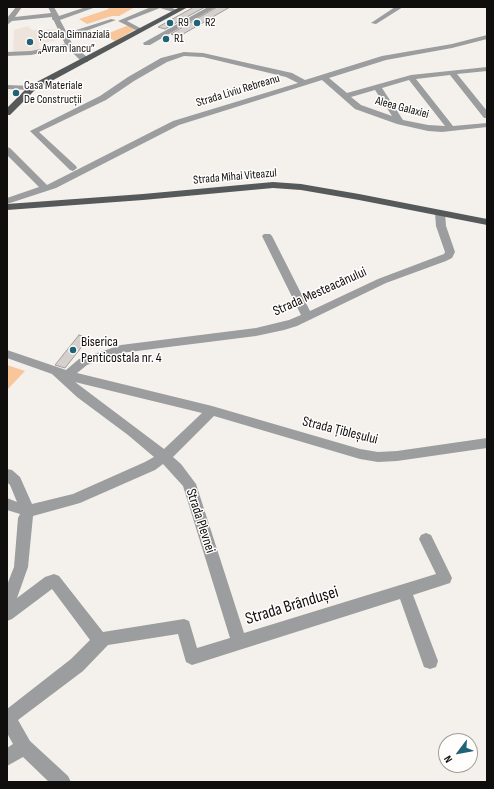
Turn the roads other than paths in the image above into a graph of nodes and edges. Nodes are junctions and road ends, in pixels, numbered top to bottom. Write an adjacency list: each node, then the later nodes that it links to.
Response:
1 (19, 7): 11 (street)
2 (93, 7): 8 (street)
3 (157, 7): 13 (street)
4 (163, 7): 9 (street)
5 (185, 7): 9 (main road)
6 (213, 7): 17 (street)
7 (400, 7): 12 (street)
8 (53, 11): 11 (street); 14 (street)
9 (176, 11): 13 (main road)
10 (113, 20): 14 (street)
11 (9, 21)
12 (374, 22)
13 (140, 30): 19 (main road)
14 (65, 36): 16 (street)
15 (487, 37): 22 (street, Strada Liviu Rebreanu)
16 (69, 44): 18 (street); 19 (street)
17 (147, 44)
18 (7, 54)
19 (84, 60): 27 (main road)
20 (487, 68): 21 (street)
21 (451, 72): 23 (street); 30 (street)
22 (323, 77): 24 (street, Strada Liviu Rebreanu); 28 (street, Aleea Galaxiei)
23 (411, 77): 26 (street); 33 (street)
24 (304, 83): 35 (street); 36 (street, Strada Liviu Rebreanu)
25 (7, 87): 27 (street)
26 (377, 87): 28 (street); 31 (street)
27 (32, 88): 29 (main road)
28 (345, 96): 31 (street, Aleea Galaxiei)
29 (7, 112)
30 (487, 116)
31 (400, 122): 33 (street, Aleea Galaxiei)
32 (487, 125): 33 (street, Aleea Galaxiei)
33 (451, 130)
34 (7, 150): 36 (street)
35 (73, 168)
36 (46, 189): 37 (street, Strada Liviu Rebreanu)
37 (7, 201)
38 (7, 207): 39 (main road, Strada Mihai Viteazul)
39 (440, 213): 40 (main road, Strada Mihai Viteazul); 42 (street, Strada Mesteacănului)
40 (487, 222)
41 (267, 236): 42 (street)
42 (307, 316): 45 (street, Strada Mesteacănului)
43 (7, 354): 44 (street, Strada Țibleșului)
44 (54, 371): 45 (street, Strada Țibleșului); 48 (street, Strada Țibleșului)
45 (67, 374): 46 (street, Strada Țibleșului)
46 (212, 411): 47 (street, Strada Țibleșului); 48 (street)
47 (487, 443)
48 (164, 457): 51 (street); 57 (street, Strada Plevnei)
49 (7, 474): 51 (street)
50 (7, 504): 51 (street)
51 (28, 511): 54 (street)
52 (426, 539): 53 (street, Strada Brândușei)
53 (404, 591): 57 (street, Strada Brândușei); 58 (street)
54 (7, 604)
55 (7, 614): 56 (street)
56 (100, 641): 57 (street, Strada Brândușei); 59 (street)
57 (239, 642)
58 (430, 661)
59 (7, 717): 60 (street)
60 (24, 747): 61 (street); 62 (street)
61 (7, 758)
62 (62, 782)

